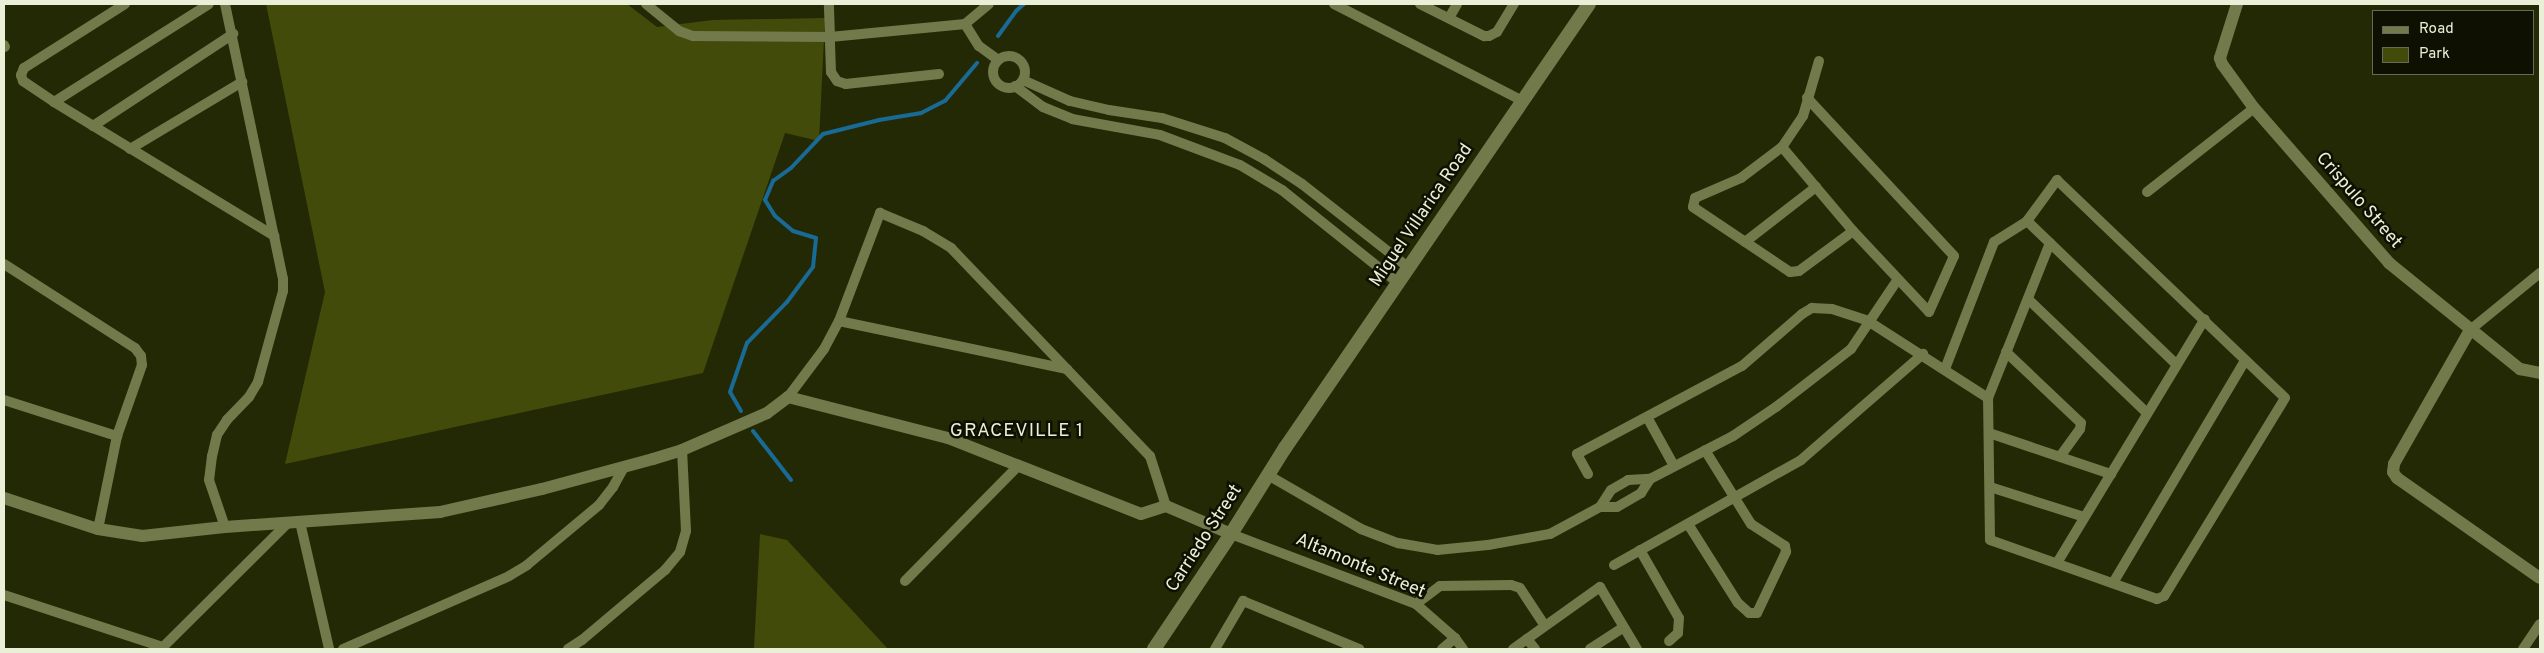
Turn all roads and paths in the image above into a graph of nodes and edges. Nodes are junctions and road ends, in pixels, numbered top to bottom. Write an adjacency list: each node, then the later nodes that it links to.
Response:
1 (125, 4): 24 (street)
2 (209, 4): 24 (street)
3 (225, 4): 15 (street)
4 (646, 4): 16 (street)
5 (830, 4): 16 (street)
6 (989, 4): 14 (street)
7 (1334, 4): 23 (street)
8 (1420, 4): 13 (street)
9 (1457, 4): 13 (street)
10 (1514, 4): 13 (street)
11 (1589, 4): 23 (main road, Miguel Villarica Road)
12 (2237, 4): 25 (street, Crispulo Street)
13 (1448, 18)
14 (965, 24): 16 (street); 17 (street)
15 (233, 34): 20 (street); 26 (street)
16 (830, 37): 19 (street)
17 (998, 60): 21 (street); 21 (street)
18 (1819, 61): 22 (street)
19 (939, 74)
20 (242, 82): 28 (street); 33 (street)
21 (1019, 83): 37 (street); 40 (street)
22 (1807, 98): 27 (street); 39 (street)
23 (1523, 100): 37 (main road, Miguel Villarica Road)
24 (54, 102): 26 (street)
25 (2254, 108): 30 (street); 45 (street, Crispulo Street)
26 (93, 126): 28 (street)
27 (1782, 147): 29 (street); 34 (street)
28 (130, 148): 33 (street)
29 (1816, 187): 32 (street); 34 (street)
30 (2147, 192)
31 (2027, 221): 35 (street); 42 (street); 51 (street)
32 (1852, 231): 34 (street); 39 (street)
33 (274, 236): 79 (street)
34 (1745, 242)
35 (2050, 243): 41 (street); 49 (street)
36 (4, 264): 59 (street)
37 (1409, 268): 40 (main road, Miguel Villarica Road)
38 (2540, 273): 45 (street)
39 (1898, 279): 44 (street)
40 (1398, 283): 60 (main road, Miguel Villarica Road)
41 (2028, 299): 46 (street); 56 (street)
42 (2205, 320): 48 (street); 49 (street)
43 (839, 321): 50 (street); 50 (street); 53 (street)
44 (1868, 321): 47 (street); 57 (street); 62 (street)
45 (2470, 330): 52 (street, Crispulo Street); 85 (street)
46 (2006, 352): 54 (street); 63 (street)
47 (1923, 354): 51 (street); 73 (street)
48 (2245, 361): 87 (street); 87 (street)
49 (2176, 364): 56 (street)
50 (1067, 369): 74 (street)
51 (1945, 369): 54 (street)
52 (2540, 373)
53 (788, 397): 61 (street); 64 (street)
54 (1988, 398): 58 (street)
55 (4, 400): 59 (street)
56 (2147, 413): 68 (street)
57 (1647, 417): 65 (street); 67 (street)
58 (1989, 433): 63 (street); 71 (street)
59 (117, 436): 80 (street)
60 (1285, 448): 69 (main road, Carriedo Street)
61 (682, 450): 66 (street); 99 (street)
62 (1704, 450): 65 (street); 73 (street)
63 (2060, 457): 68 (street)
64 (1018, 466): 74 (street); 86 (street)
65 (1674, 466): 70 (street)
66 (623, 469): 77 (street); 98 (street)
67 (1588, 474)
68 (2110, 474): 76 (street)
69 (1268, 475): 75 (street); 81 (main road, Carriedo Street)
70 (1650, 479): 75 (street); 75 (street)
71 (1990, 487): 76 (street); 83 (street)
72 (4, 498): 80 (street)
73 (1734, 500): 78 (street); 78 (street)
74 (1166, 506): 81 (street)
75 (1600, 507)
76 (2084, 517): 83 (street)
77 (294, 523): 79 (street); 88 (street); 97 (street)
78 (1688, 524): 82 (street)
79 (225, 527): 80 (street)
80 (98, 529)
81 (1232, 534): 89 (street, Altamonte Street); 100 (main road, Carriedo Street)
82 (1640, 550): 84 (street); 95 (street)
83 (2057, 563): 87 (street)
84 (1614, 564)
85 (2540, 578)
86 (906, 581)
87 (2113, 583)
88 (4, 595)
89 (1416, 604): 91 (street); 93 (street, Altamonte Street)
90 (2540, 624): 108 (street)
91 (1545, 626): 92 (street); 94 (street)
92 (1624, 627): 106 (street); 107 (street)
93 (1455, 638): 102 (street); 103 (street, Altamonte Street)
94 (1527, 639): 104 (street); 105 (street)
95 (1669, 642)
96 (1351, 648): 101 (street)
97 (329, 649)
98 (343, 649)
99 (568, 649)
100 (1154, 649)
101 (1214, 649)
102 (1442, 649)
103 (1463, 649)
104 (1512, 649)
105 (1535, 649)
106 (1590, 649)
107 (1637, 649)
108 (2523, 649)

